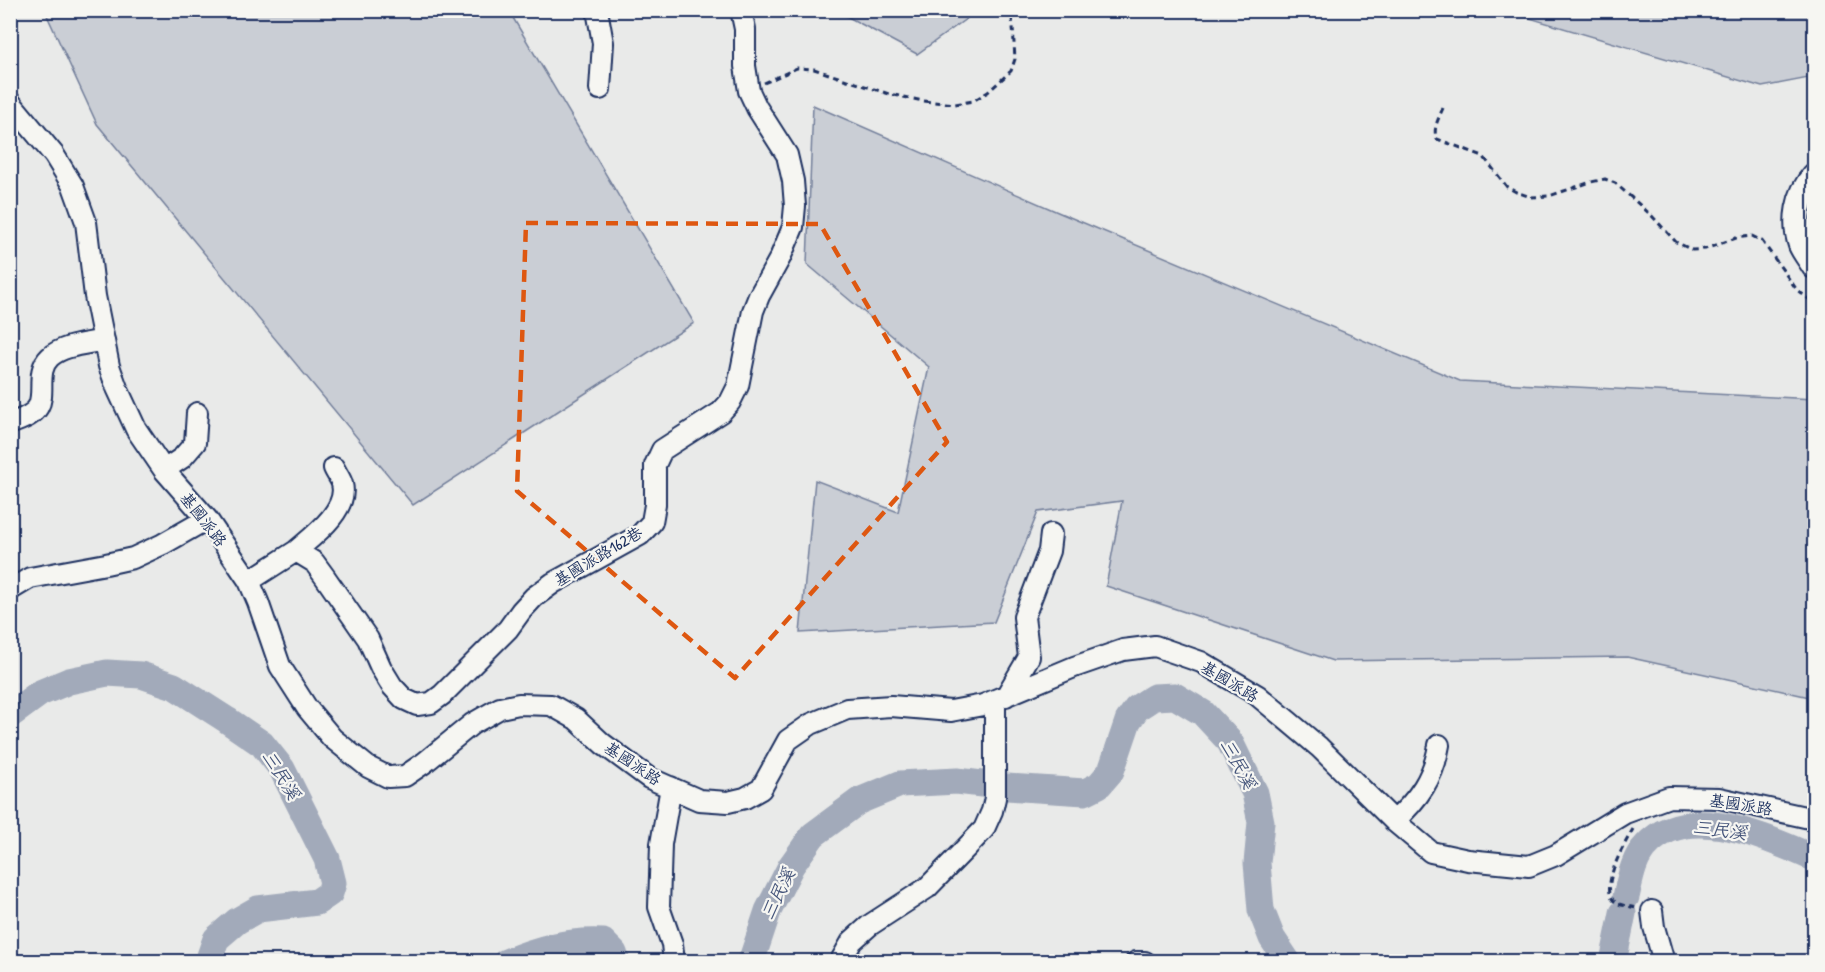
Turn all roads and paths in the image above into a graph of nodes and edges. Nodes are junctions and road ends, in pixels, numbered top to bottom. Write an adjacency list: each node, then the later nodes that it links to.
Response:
1 (597, 10): 4 (street)
2 (741, 10): 5 (street, 基國派路162巷)
3 (1011, 10): 5 (path)
4 (600, 88)
5 (749, 91): 18 (street, 基國派路162巷)
6 (10, 102): 11 (street, 基國派路)
7 (1443, 108): 10 (path)
8 (1815, 176): 9 (main road)
9 (1815, 266)
10 (1815, 303)
11 (104, 340): 13 (street); 15 (street, 基國派路)
12 (197, 413): 15 (street)
13 (10, 424)
14 (334, 468): 18 (street)
15 (164, 470): 16 (street, 基國派路)
16 (207, 519): 19 (street, 基國派路); 20 (street)
17 (1052, 534): 21 (street)
18 (296, 551): 19 (street)
19 (249, 581): 23 (street, 基國派路)
20 (10, 590)
21 (1000, 698): 23 (street, 基國派路); 26 (street, 基國派路); 29 (street)
22 (1439, 746): 26 (street)
23 (671, 787): 28 (street)
24 (1648, 804): 25 (street, 基國派路); 26 (street, 基國派路); 27 (path)
25 (1815, 819)
26 (1394, 821)
27 (1652, 911): 32 (street)
28 (674, 962)
29 (840, 962)
30 (1136, 962): 31 (street)
31 (1145, 962)
32 (1664, 962)

